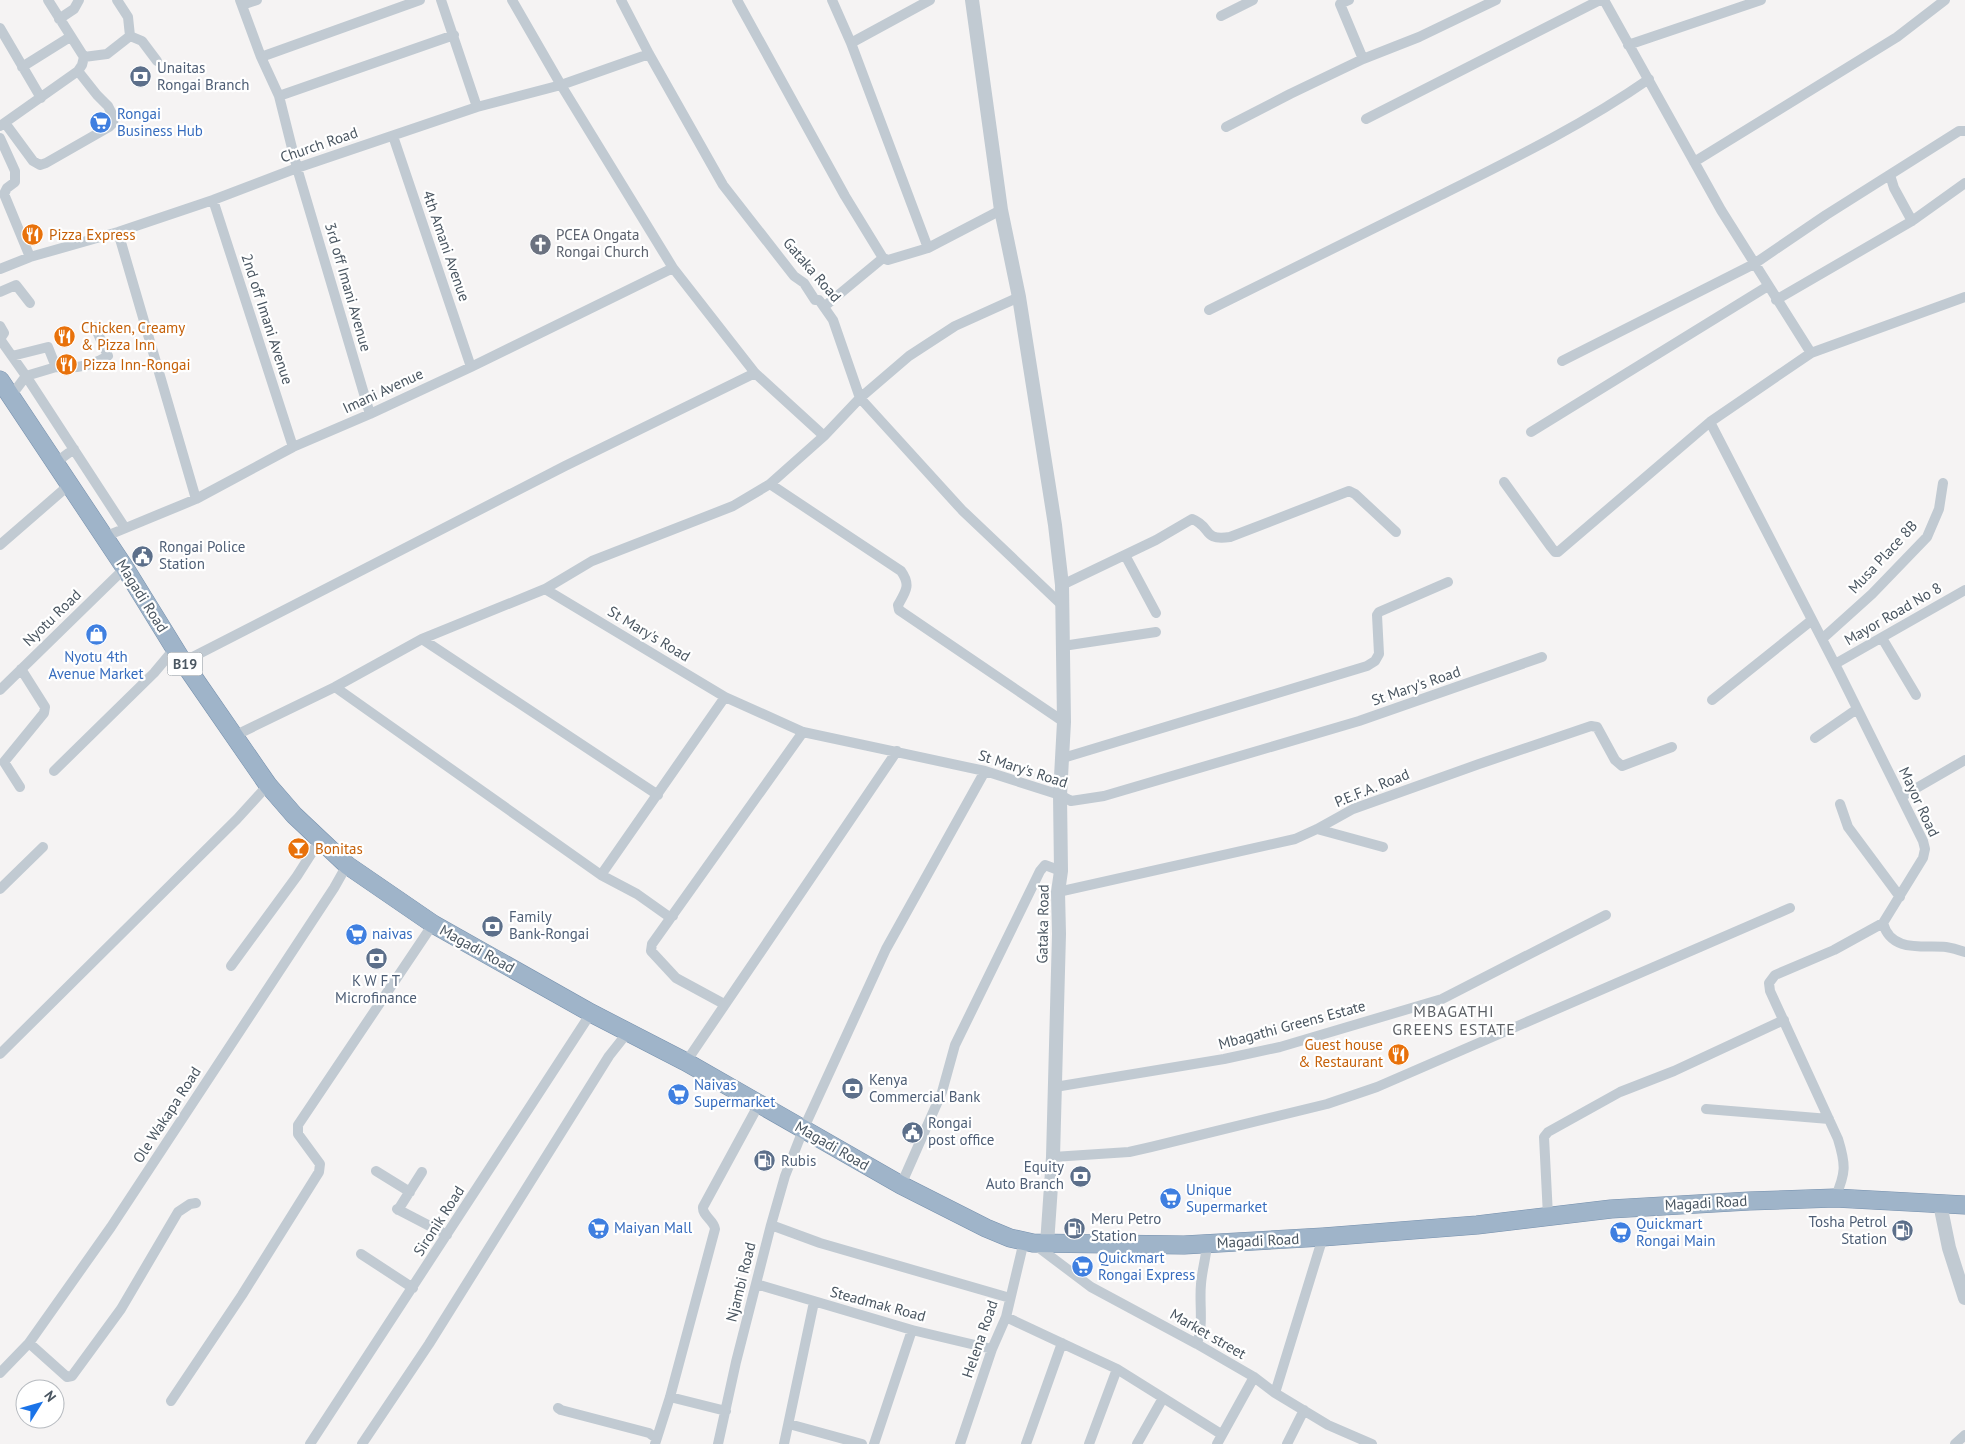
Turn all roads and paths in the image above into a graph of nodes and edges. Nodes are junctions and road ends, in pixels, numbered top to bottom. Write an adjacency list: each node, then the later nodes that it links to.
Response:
1 (48, 0): 21 (street)
2 (79, 0): 21 (street)
3 (117, 0): 24 (street)
4 (257, 0): 19 (street)
5 (420, 0): 30 (street)
6 (441, 0): 23 (street)
7 (512, 0): 36 (street)
8 (621, 0): 28 (street, Gataka Road)
9 (737, 0): 56 (street)
10 (832, 0): 26 (street)
11 (930, 0): 26 (street)
12 (972, 0): 51 (street, Gataka Road)
13 (1254, 0): 20 (street)
14 (1496, 0): 31 (street)
15 (1602, 0): 27 (street); 40 (street)
16 (1761, 0): 27 (street)
17 (1945, 0): 46 (street)
18 (1342, 1): 31 (street)
19 (241, 3): 30 (street, 3rd off Imani Avenue)
20 (1221, 16)
21 (59, 19): 25 (street)
22 (0, 28): 33 (street)
23 (454, 35): 37 (street); 39 (street)
24 (130, 36): 29 (street); 32 (street)
25 (70, 37): 29 (street); 33 (street)
26 (851, 42): 54 (street)
27 (1628, 45): 35 (street)
28 (649, 54): 36 (street, Church Road); 66 (street, Gataka Road)
29 (84, 57): 34 (street)
30 (261, 57): 37 (street, 3rd off Imani Avenue)
31 (1363, 59): 42 (street)
32 (157, 61)
33 (22, 67): 38 (street)
34 (78, 71): 38 (street); 41 (street)
35 (1649, 79): 46 (street); 67 (street)
36 (561, 86): 39 (street, Church Road); 58 (street)
37 (279, 96): 47 (street, 3rd off Imani Avenue)
38 (41, 98): 41 (street)
39 (478, 107): 44 (street, Church Road)
40 (1366, 119)
41 (2, 124)
42 (1226, 127)
43 (1965, 132): 48 (street)
44 (393, 136): 47 (street, Church Road); 74 (street, 4th Amani Avenue)
45 (0, 138): 55 (street)
46 (1694, 162): 57 (street)
47 (298, 168): 50 (street, Church Road); 81 (street, 3rd off Imani Avenue)
48 (1890, 175): 52 (street); 57 (street)
49 (1965, 183): 52 (street)
50 (213, 200): 53 (street, Church Road); 85 (street, 2nd off Imani Avenue)
51 (1001, 210): 54 (street); 62 (street, Gataka Road)
52 (1912, 221): 64 (street)
53 (118, 232): 55 (street, Church Road); 92 (street)
54 (928, 248): 56 (street)
55 (30, 257): 59 (street, Church Road)
56 (883, 258): 66 (street)
57 (1754, 264): 60 (street); 73 (street)
58 (673, 268): 74 (street, Imani Avenue); 76 (street)
59 (0, 269)
60 (1768, 286): 64 (street); 83 (street)
61 (0, 292): 65 (street)
62 (1019, 297): 80 (street); 100 (street, Gataka Road)
63 (1965, 297): 71 (street)
64 (1776, 300): 71 (street)
65 (30, 303)
66 (824, 306): 80 (street, Gataka Road)
67 (1209, 310)
68 (0, 326): 70 (street)
69 (95, 327): 75 (street)
70 (0, 339): 72 (street)
71 (1811, 353): 82 (street)
72 (12, 356): 75 (street); 77 (street)
73 (1562, 361)
74 (471, 366): 81 (street, Imani Avenue)
75 (56, 368): 77 (street)
76 (755, 373): 84 (street); 111 (street)
77 (26, 376): 79 (street); 86 (street)
78 (0, 380): 79 (highway, Magadi Road / B19)
79 (11, 396): 87 (highway, Magadi Road / B19)
80 (860, 398): 84 (street); 103 (street, Gataka Road)
81 (370, 414): 85 (street, Imani Avenue)
82 (1710, 422): 88 (street); 105 (street, Mayor Road)
83 (1531, 432)
84 (824, 436): 90 (street)
85 (293, 448): 92 (street, Imani Avenue)
86 (74, 449): 87 (street); 93 (street)
87 (55, 463): 91 (highway, Magadi Road / B19)
88 (1504, 482)
89 (1943, 483): 109 (street, Musa Place 8B)
90 (770, 484): 101 (street); 121 (street)
91 (69, 485): 95 (highway, Magadi Road / B19); 96 (street)
92 (196, 500): 93 (street, Imani Avenue)
93 (125, 528): 95 (street, Imani Avenue)
94 (1396, 532): 97 (street)
95 (104, 537): 98 (highway, Magadi Road / B19)
96 (0, 545)
97 (1125, 555): 100 (street); 104 (street)
98 (125, 568): 111 (highway, Magadi Road / B19); 114 (street, Nyotu Road)
99 (1448, 582): 127 (street)
100 (1062, 585): 103 (street, Gataka Road)
101 (544, 589): 108 (street); 118 (street, St Mary's Road)
102 (1965, 590): 107 (street, Mayor Road No 8)
103 (1062, 605): 110 (street, Gataka Road)
104 (1156, 614)
105 (1812, 620): 109 (street, Mayor Road); 119 (street)
106 (1156, 632): 110 (street)
107 (1882, 638): 113 (street, Mayor Road No 8); 117 (street)
108 (422, 639): 115 (street); 133 (street)
109 (1822, 639): 113 (street, Mayor Road)
110 (1063, 646): 121 (street, Gataka Road)
111 (179, 655): 123 (highway, Magadi Road / B19); 129 (street)
112 (1542, 657): 134 (street, St Mary's Road)
113 (1835, 664): 120 (street, Mayor Road)
114 (21, 669): 116 (street, Nyotu Road); 132 (street)
115 (335, 688): 123 (street); 143 (street)
116 (0, 690)
117 (1916, 695)
118 (724, 696): 122 (street, St Mary's Road); 133 (street)
119 (1712, 700)
120 (1857, 709): 124 (street); 135 (street, Mayor Road)
121 (1064, 722): 127 (street, Gataka Road)
122 (803, 732): 126 (street, St Mary's Road); 149 (street)
123 (234, 736): 131 (highway, Magadi Road / B19)
124 (1815, 738)
125 (1672, 748): 137 (street, P.E.F.A. Road)
126 (897, 751): 130 (street, St Mary's Road); 154 (street)
127 (1063, 758): 134 (street, Gataka Road)
128 (1965, 760): 135 (street)
129 (54, 771)
130 (984, 771): 134 (street, St Mary's Road); 164 (street, Njambi Road)
131 (268, 785): 138 (highway, Magadi Road / B19); 158 (street)
132 (20, 787)
133 (658, 795): 143 (street)
134 (1060, 795): 142 (street, Gataka Road)
135 (1901, 797): 146 (street, Mayor Road)
136 (1840, 804): 146 (street)
137 (1317, 829): 140 (street); 145 (street, P.E.F.A. Road)
138 (320, 840): 141 (highway, Magadi Road / B19); 153 (street)
139 (43, 847): 144 (street)
140 (1383, 847)
141 (347, 865): 150 (highway, Magadi Road / B19); 188 (street, Ole Wakapa Road)
142 (1061, 871): 145 (street, Gataka Road); 168 (street)
143 (601, 875): 149 (street)
144 (0, 889)
145 (1058, 892): 160 (street, Gataka Road)
146 (1900, 897): 151 (street, Mayor Road)
147 (1790, 908): 165 (street)
148 (1606, 915): 160 (street, Mbagathi Greens Estate)
149 (673, 916): 154 (street)
150 (433, 924): 155 (highway, Magadi Road / B19); 198 (street)
151 (1883, 924): 152 (street); 156 (street, Mayor Road)
152 (1965, 952)
153 (231, 966)
154 (724, 1004): 159 (street)
155 (591, 1013): 157 (highway, Magadi Road / B19); 176 (street, Sironik Road)
156 (1784, 1020): 163 (street, Mayor Road); 174 (street)
157 (628, 1032): 159 (highway, Magadi Road / B19); 207 (street)
158 (0, 1054)
159 (686, 1062): 161 (highway, Magadi Road / B19)
160 (1055, 1087): 165 (street, Gataka Road)
161 (759, 1104): 164 (highway, Magadi Road / B19); 196 (street)
162 (1706, 1109): 163 (street)
163 (1828, 1119): 170 (street, Mayor Road)
164 (803, 1130): 168 (highway, Magadi Road / B19); 175 (street, Njambi Road)
165 (1053, 1157): 178 (street, Gataka Road)
166 (376, 1171): 169 (street)
167 (422, 1172): 169 (street)
168 (901, 1185): 178 (highway, Magadi Road / B19)
169 (410, 1192): 176 (street)
170 (1835, 1198): 172 (highway, Magadi Road / B19); 174 (highway, Magadi Road / B19)
171 (196, 1203): 188 (street)
172 (1940, 1204): 173 (highway, Magadi Road / B19); 184 (street)
173 (1965, 1205)
174 (1548, 1216): 177 (highway, Magadi Road / B19)
175 (771, 1225): 181 (street, Njambi Road); 183 (street)
176 (447, 1235): 182 (street, Sironik Road)
177 (1323, 1237): 179 (highway, Magadi Road / B19); 195 (street)
178 (1035, 1243): 179 (highway, Magadi Road / B19); 183 (street, Helena Road); 190 (street, Market street)
179 (1207, 1244): 190 (street)
180 (361, 1254): 182 (street)
181 (756, 1284): 185 (street, Steadmak Road); 201 (street, Njambi Road)
182 (413, 1288): 206 (street, Sironik Road)
183 (1010, 1298): 186 (street, Helena Road)
184 (1965, 1298)
185 (814, 1302): 187 (street, Steadmak Road); 202 (street)
186 (1006, 1317): 189 (street); 191 (street, Helena Road)
187 (912, 1330): 191 (street, Steadmak Road); 211 (street)
188 (29, 1343): 193 (street, Ole Wakapa Road)
189 (1062, 1344): 192 (street); 213 (street)
190 (1197, 1344): 194 (street, Market street)
191 (992, 1349): 212 (street, Helena Road)
192 (1118, 1369): 197 (street); 214 (street)
193 (0, 1373)
194 (1254, 1377): 195 (street, Market street); 204 (street)
195 (1275, 1393): 200 (street, Market street)
196 (670, 1397): 201 (street); 205 (street)
197 (1163, 1398): 204 (street); 215 (street)
198 (170, 1401)
199 (558, 1408): 205 (street)
200 (1304, 1410): 216 (street); 217 (street, Market street)
201 (726, 1411): 208 (street, Njambi Road)
202 (788, 1424): 209 (street); 210 (street)
203 (1965, 1435): 218 (street)
204 (1219, 1439)
205 (656, 1441)
206 (310, 1444)
207 (362, 1444)
208 (718, 1444)
209 (784, 1444)
210 (862, 1444)
211 (874, 1444)
212 (960, 1444)
213 (1026, 1444)
214 (1089, 1444)
215 (1137, 1444)
216 (1287, 1444)
217 (1372, 1444)
218 (1955, 1444)

